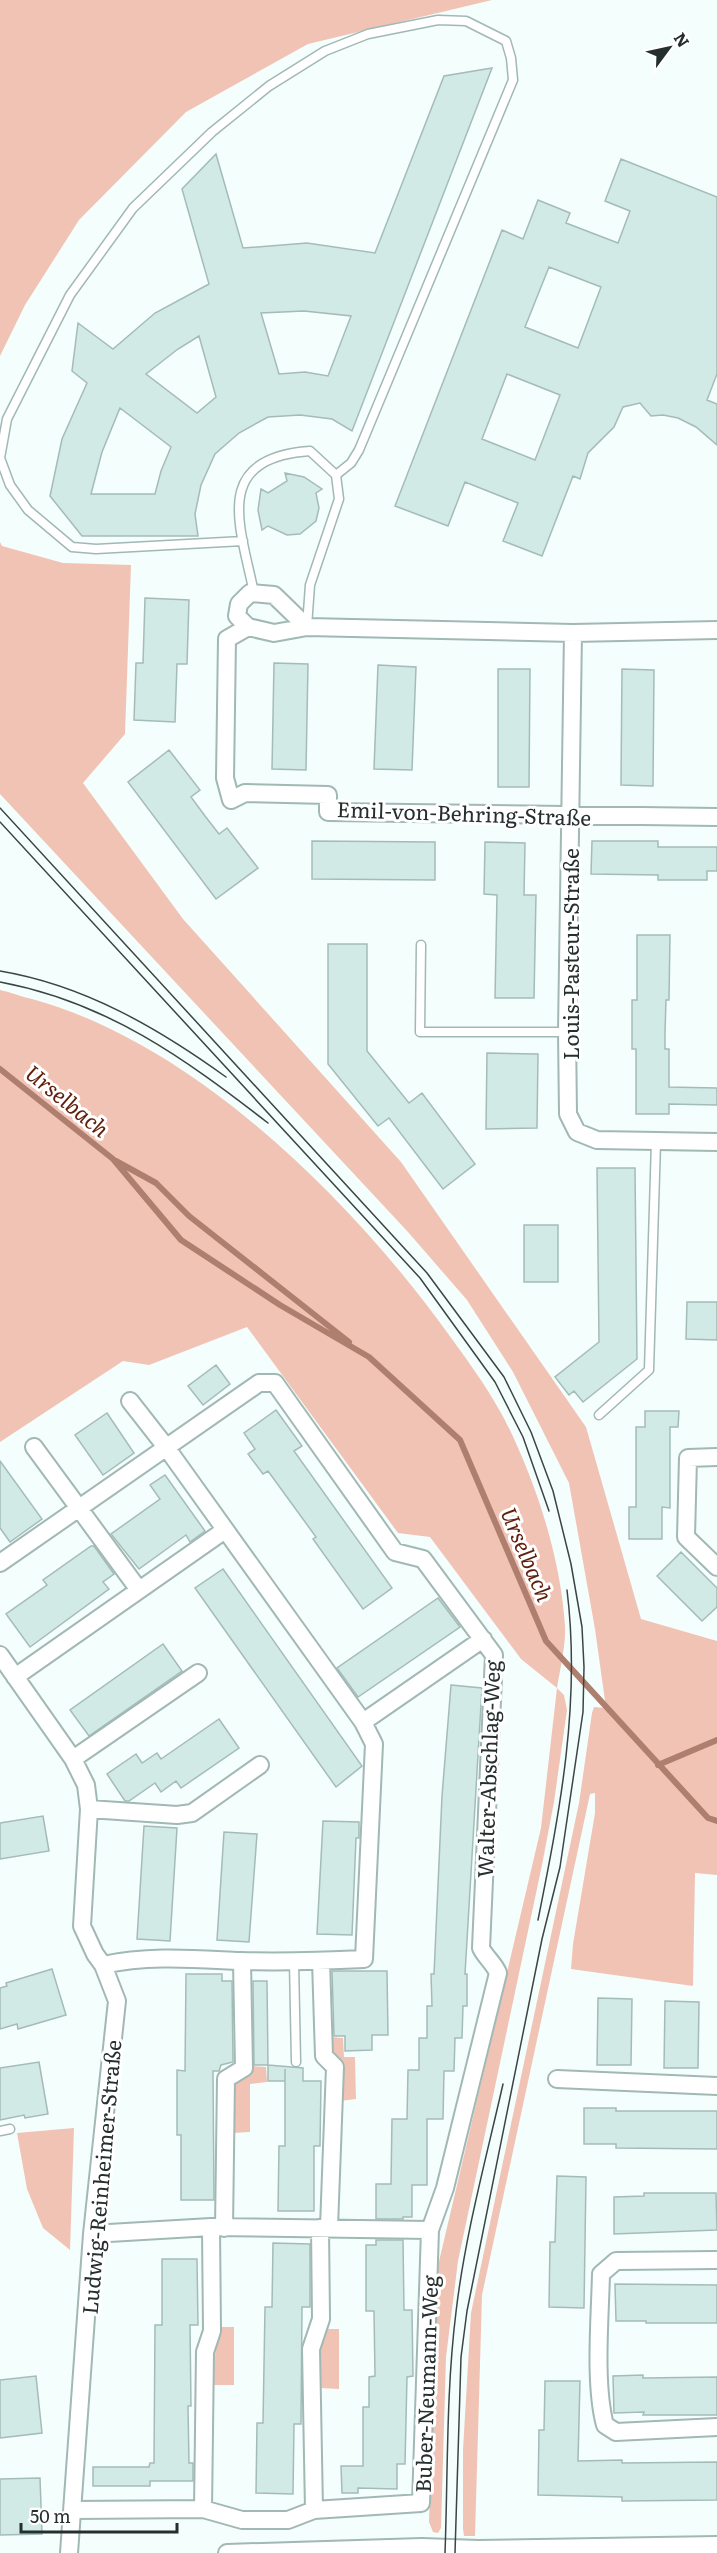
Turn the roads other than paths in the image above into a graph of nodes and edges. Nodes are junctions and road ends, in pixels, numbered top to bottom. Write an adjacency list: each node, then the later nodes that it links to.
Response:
1 (0, 458): 2 (lane); 3 (lane)
2 (336, 475): 3 (lane); 6 (lane)
3 (243, 541): 4 (lane)
4 (254, 593): 5 (street); 6 (street)
5 (248, 627): 6 (street); 9 (street, Emil-von-Behring-Straße)
6 (307, 627): 8 (street)
7 (717, 630): 8 (street)
8 (573, 633): 9 (street, Louis-Pasteur-Straße)
9 (570, 815): 10 (street, Emil-von-Behring-Straße); 12 (street, Louis-Pasteur-Straße)
10 (717, 818)
11 (421, 945): 12 (lane)
12 (567, 1032): 13 (street, Louis-Pasteur-Straße)
13 (656, 1142): 14 (street, Louis-Pasteur-Straße); 16 (lane)
14 (717, 1142)
15 (130, 1401): 18 (street)
16 (598, 1415)
17 (34, 1447): 20 (street)
18 (166, 1447): 20 (street, Walter-Abschlag-Weg); 21 (street); 25 (street, Walter-Abschlag-Weg)
19 (717, 1457): 23 (street)
20 (78, 1507): 22 (street, Walter-Abschlag-Weg); 24 (street)
21 (225, 1530): 24 (street); 29 (street)
22 (0, 1563)
23 (717, 1567)
24 (138, 1590): 28 (street)
25 (483, 1639): 29 (street); 33 (street, Walter-Abschlag-Weg)
26 (0, 1655): 28 (street, Ludwig-Reinheimer-Straße)
27 (198, 1673): 30 (street)
28 (15, 1677): 30 (street, Ludwig-Reinheimer-Straße)
29 (363, 1722): 36 (street)
30 (74, 1759): 32 (street, Ludwig-Reinheimer-Straße)
31 (260, 1765): 32 (street)
32 (89, 1809): 37 (street, Ludwig-Reinheimer-Straße)
33 (486, 1957): 45 (street, Buber-Neumann-Weg)
34 (242, 1961): 35 (street); 37 (street); 43 (street)
35 (294, 1961): 36 (street); 38 (lane)
36 (321, 1961): 44 (street)
37 (103, 1965): 46 (street, Ludwig-Reinheimer-Straße)
38 (297, 2062)
39 (557, 2079): 40 (street)
40 (717, 2086)
41 (10, 2129): 42 (lane)
42 (0, 2132)
43 (218, 2228): 44 (street); 46 (street); 49 (street)
44 (324, 2228): 45 (street); 51 (street)
45 (430, 2230): 51 (street, Buber-Neumann-Weg)
46 (92, 2234): 50 (street, Ludwig-Reinheimer-Straße)
47 (717, 2260): 48 (street)
48 (717, 2427)
49 (203, 2509): 50 (street, Buber-Neumann-Weg); 51 (street, Buber-Neumann-Weg)
50 (74, 2510): 53 (street, Ludwig-Reinheimer-Straße)
51 (314, 2510)
52 (717, 2545): 54 (street)
53 (69, 2553)
54 (227, 2553)

